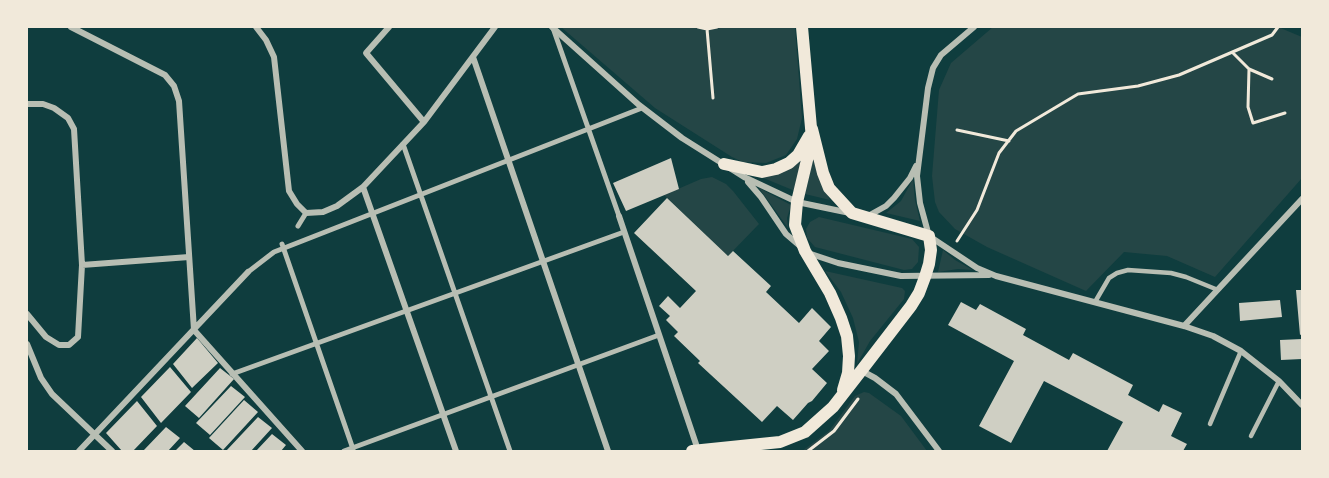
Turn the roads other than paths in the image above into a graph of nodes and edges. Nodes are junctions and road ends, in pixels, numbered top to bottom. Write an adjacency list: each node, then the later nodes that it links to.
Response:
1 (71, 27): 33 (street)
2 (256, 27): 23 (street)
3 (389, 27): 11 (street)
4 (495, 27): 8 (street)
5 (552, 27): 10 (street); 12 (street)
6 (802, 27): 13 (main road)
7 (974, 27): 16 (street)
8 (473, 57): 11 (street); 15 (street)
9 (27, 104): 35 (street)
10 (642, 108): 12 (street); 17 (street)
11 (424, 122): 14 (street)
12 (588, 129): 15 (street); 26 (street)
13 (812, 129): 17 (main road); 22 (main road); 24 (main road)
14 (403, 144): 19 (street); 20 (street)
15 (508, 161): 20 (street); 34 (street)
16 (918, 163): 27 (street); 30 (street)
17 (724, 164): 18 (street)
18 (744, 177): 22 (street); 32 (street)
19 (363, 187): 23 (street); 25 (street)
20 (421, 195): 25 (street); 40 (street)
21 (1302, 199): 39 (street)
22 (797, 202): 24 (street); 32 (main road)
23 (306, 213): 28 (street)
24 (852, 213): 27 (main road)
25 (372, 214): 31 (street); 42 (street)
26 (619, 216): 29 (street)
27 (866, 217): 30 (main road)
28 (298, 226)
29 (624, 232): 34 (street); 46 (street)
30 (929, 236): 37 (street); 38 (main road)
31 (283, 246): 36 (street); 48 (street)
32 (805, 251): 38 (street); 55 (main road)
33 (189, 257): 35 (street); 45 (street)
34 (543, 262): 40 (street); 50 (street)
35 (82, 265): 43 (street)
36 (248, 272): 45 (street)
37 (996, 276): 38 (street); 41 (street)
38 (925, 277): 51 (main road)
39 (1218, 290): 41 (lane); 44 (street)
40 (455, 293): 42 (street); 54 (street)
41 (1095, 302): 44 (street)
42 (407, 311): 48 (street); 57 (street)
43 (27, 314)
44 (1184, 327): 49 (street)
45 (194, 330): 52 (street); 59 (street)
46 (659, 335): 50 (street); 70 (street)
47 (27, 344): 59 (street)
48 (316, 344): 52 (street); 61 (street)
49 (1241, 351): 53 (street); 58 (lane)
50 (578, 365): 54 (street); 68 (street)
51 (861, 371): 55 (main road); 71 (street)
52 (232, 374): 64 (street)
53 (1278, 381): 56 (street); 60 (lane)
54 (491, 397): 57 (street); 67 (street)
55 (841, 397): 70 (main road)
56 (1302, 405)
57 (443, 414): 61 (street); 66 (street)
58 (1210, 424)
59 (94, 435): 62 (street); 63 (street)
60 (1251, 436)
61 (353, 450): 65 (street)
62 (79, 451)
63 (112, 451)
64 (302, 451)
65 (344, 451)
66 (456, 451)
67 (510, 451)
68 (608, 451)
69 (692, 451): 70 (main road)
70 (699, 451)
71 (939, 451)

